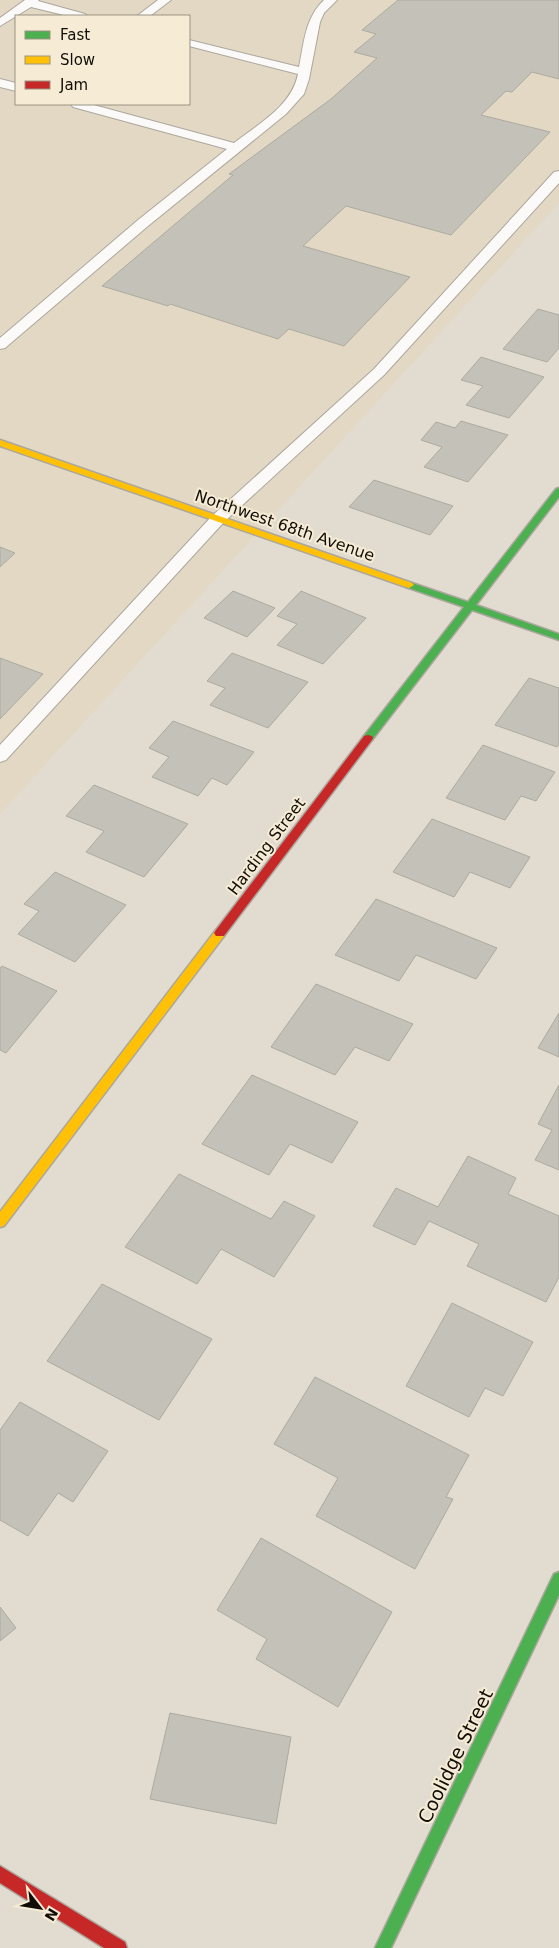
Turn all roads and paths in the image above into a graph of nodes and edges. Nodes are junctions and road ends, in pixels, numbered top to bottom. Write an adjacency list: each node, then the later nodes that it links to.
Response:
1 (165, 0): 5 (lane)
2 (331, 0): 8 (lane)
3 (32, 2): 4 (lane); 6 (lane)
4 (78, 15)
5 (144, 15)
6 (0, 23)
7 (190, 43): 8 (lane)
8 (304, 72): 12 (lane)
9 (0, 82): 10 (lane)
10 (15, 87)
11 (81, 105): 12 (lane)
12 (236, 148): 14 (lane)
13 (559, 175): 17 (lane)
14 (0, 345)
15 (0, 443): 17 (street, Northwest 68th Avenue)
16 (559, 492): 18 (street, Harding Street)
17 (218, 519): 18 (street, Northwest 68th Avenue); 20 (lane)
18 (469, 606): 19 (street, Northwest 68th Avenue); 21 (street, Harding Street)
19 (559, 637)
20 (0, 756)
21 (0, 1222)
22 (559, 1579): 25 (street, Coolidge Street)
23 (0, 1874): 24 (street)
24 (119, 1948)
25 (383, 1948)

